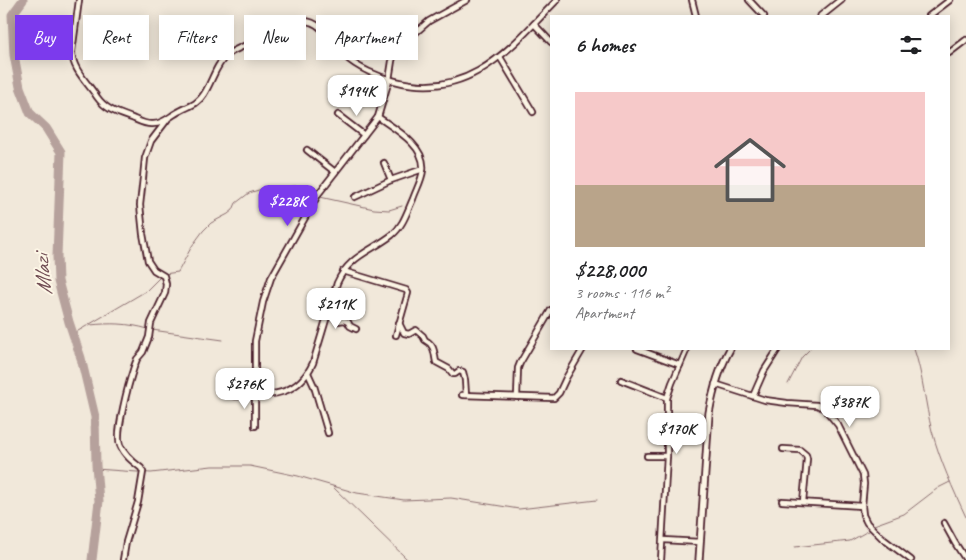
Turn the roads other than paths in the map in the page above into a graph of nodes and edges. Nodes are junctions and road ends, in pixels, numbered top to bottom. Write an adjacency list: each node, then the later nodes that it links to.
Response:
1 (79, 0): 21 (street)
2 (467, 0): 17 (street)
3 (557, 0): 12 (street)
4 (692, 0): 8 (street)
5 (749, 0): 9 (street)
6 (841, 0): 10 (street)
7 (950, 0): 11 (street)
8 (696, 15)
9 (763, 15)
10 (822, 15)
11 (930, 15)
12 (534, 24): 14 (street); 16 (street)
13 (966, 40): 15 (street)
14 (550, 41)
15 (950, 52)
16 (500, 57): 17 (street); 18 (street)
17 (389, 80): 20 (street); 21 (street)
18 (533, 112)
19 (338, 115): 22 (street)
20 (378, 117): 22 (street); 25 (street)
21 (168, 119): 60 (street)
22 (364, 135): 26 (street)
23 (306, 150): 26 (street)
24 (384, 163): 27 (street)
25 (423, 169): 27 (street); 29 (street)
26 (335, 172): 45 (street)
27 (391, 180): 28 (street)
28 (355, 197)
29 (343, 271): 30 (street); 32 (street)
30 (329, 310): 33 (street); 41 (street)
31 (550, 312): 46 (street)
32 (399, 323): 34 (street); 46 (street)
33 (356, 329)
34 (396, 335)
35 (582, 350): 46 (street)
36 (640, 350): 40 (street)
37 (687, 350): 40 (street)
38 (730, 350): 43 (street)
39 (777, 350): 47 (street)
40 (680, 365): 48 (street)
41 (308, 373): 45 (street); 50 (street)
42 (621, 380): 48 (street)
43 (715, 384): 47 (street); 59 (street)
44 (236, 396): 45 (street)
45 (256, 396): 49 (street)
46 (516, 396)
47 (753, 396): 56 (street)
48 (667, 398): 53 (street)
49 (255, 426)
50 (328, 433)
51 (783, 448): 55 (street)
52 (647, 456): 53 (street)
53 (667, 456): 58 (street)
54 (782, 501): 55 (street)
55 (803, 502): 56 (street)
56 (862, 506): 63 (street)
57 (944, 523): 64 (street)
58 (662, 540): 59 (street); 61 (street)
59 (700, 542): 62 (street)
60 (123, 560)
61 (661, 560)
62 (699, 560)
63 (911, 560)
64 (966, 560)

